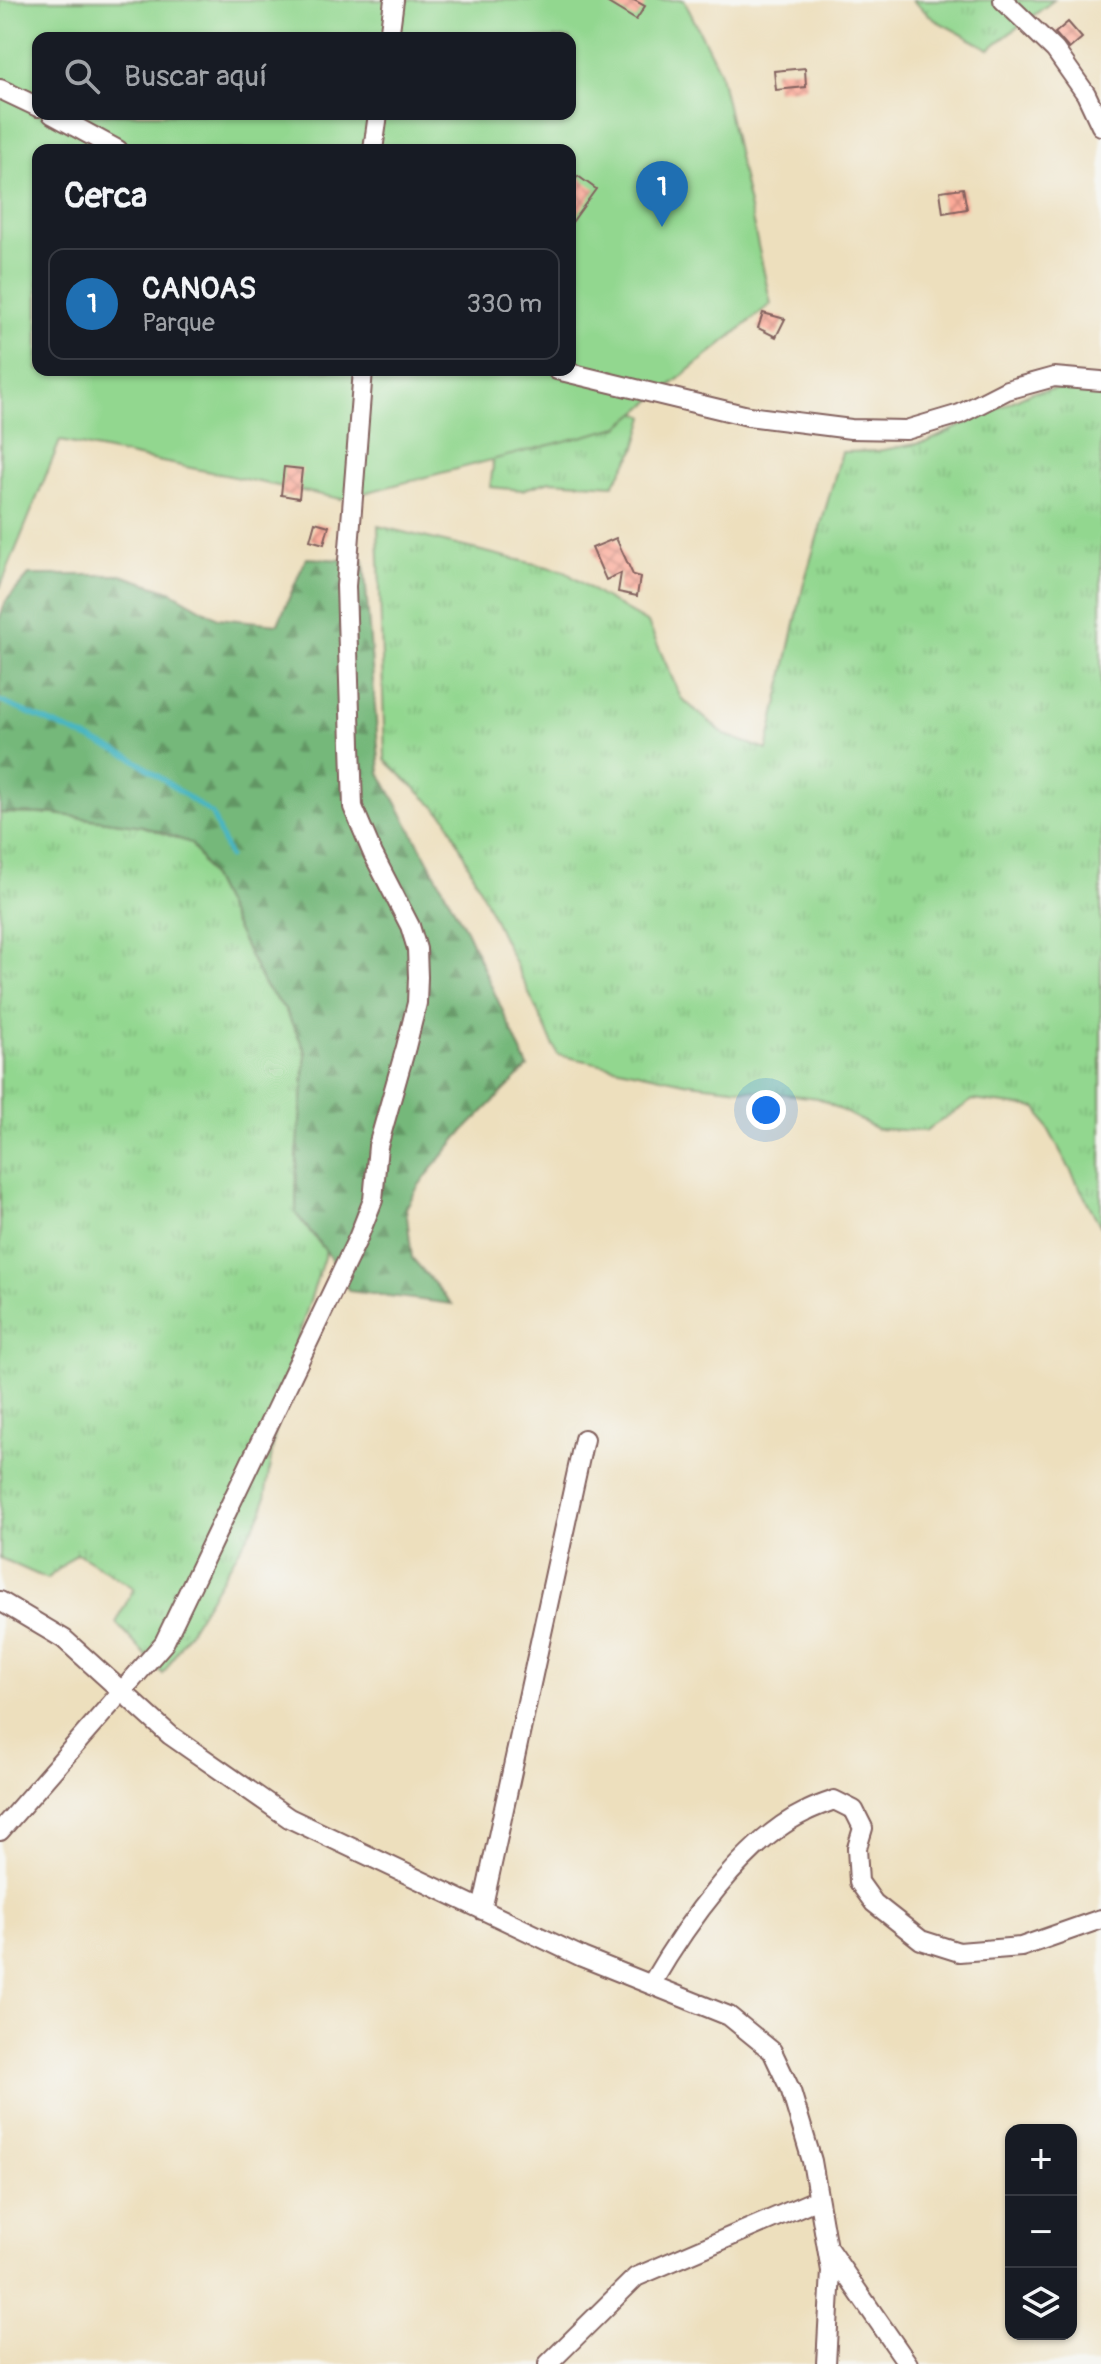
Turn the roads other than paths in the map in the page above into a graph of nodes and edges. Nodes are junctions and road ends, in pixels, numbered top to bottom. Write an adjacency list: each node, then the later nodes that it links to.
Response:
1 (394, 0): 3 (street)
2 (1003, 0): 8 (street)
3 (390, 32)
4 (0, 89): 5 (street)
5 (32, 104)
6 (63, 120): 9 (street)
7 (377, 120): 10 (street)
8 (1101, 126)
9 (107, 144)
10 (374, 144)
11 (576, 375): 13 (street)
12 (363, 376): 16 (street)
13 (1101, 381)
14 (584, 1439): 18 (street)
15 (0, 1601): 16 (street)
16 (121, 1693): 17 (street); 18 (street)
17 (0, 1831)
18 (482, 1910): 20 (street)
19 (1101, 1919): 20 (street)
20 (652, 1983): 21 (street)
21 (818, 2199): 22 (street); 23 (street)
22 (825, 2244): 24 (street); 25 (street)
23 (548, 2364)
24 (826, 2364)
25 (908, 2364)

